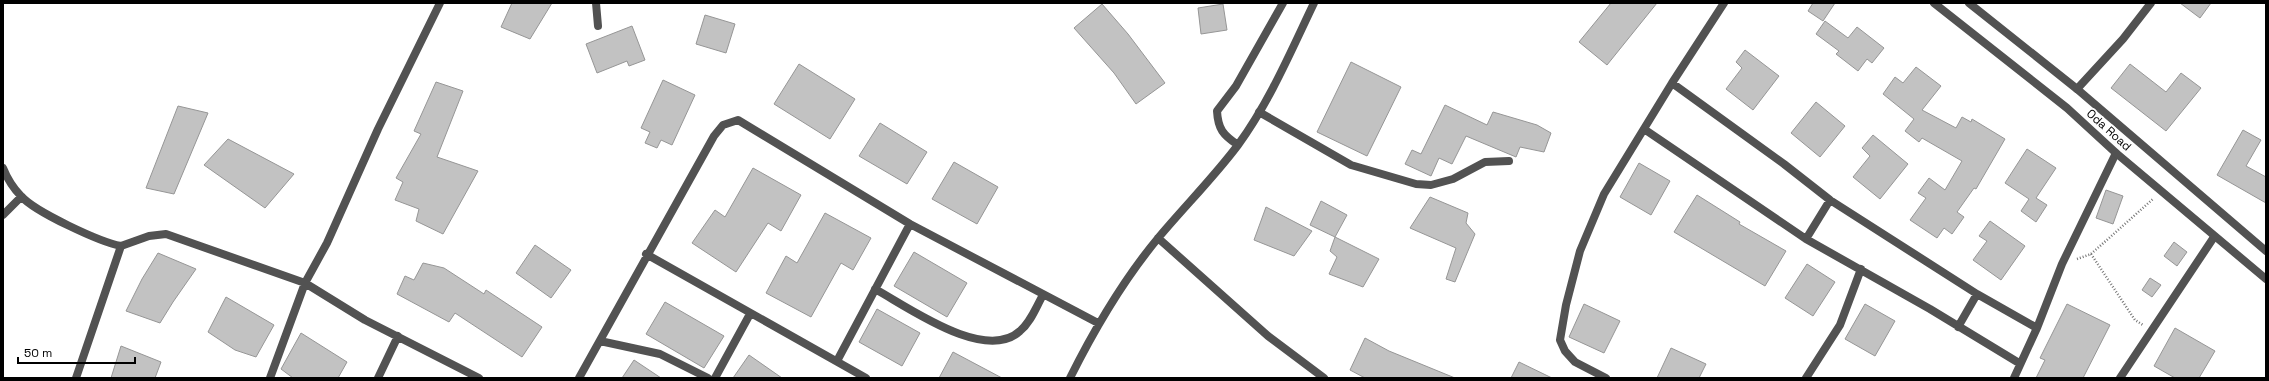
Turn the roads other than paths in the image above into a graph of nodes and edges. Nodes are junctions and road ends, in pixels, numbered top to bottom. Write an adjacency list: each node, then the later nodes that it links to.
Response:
1 (440, 3): 30 (street)
2 (596, 3): 9 (street)
3 (1283, 3): 14 (street)
4 (1314, 3): 12 (street)
5 (1724, 3): 10 (street)
6 (1934, 3): 15 (street, Oda Road)
7 (1969, 3): 11 (street, Oda Road)
8 (2152, 3): 11 (street)
9 (598, 26)
10 (1672, 83): 13 (street); 19 (street)
11 (2078, 89): 26 (street, Oda Road)
12 (1259, 112): 14 (street); 16 (street)
13 (1644, 129): 24 (street); 53 (street)
14 (1238, 145): 23 (street)
15 (2116, 153): 22 (street, Oda Road); 37 (street)
16 (1509, 161)
17 (3, 168): 18 (street)
18 (22, 197): 20 (street); 25 (street)
19 (1830, 200): 24 (street); 32 (street)
20 (3, 215)
21 (910, 224): 27 (street); 31 (street); 33 (street)
22 (2214, 237): 29 (street, Oda Road); 42 (street)
23 (1158, 238): 35 (street); 52 (street)
24 (1806, 239): 28 (street)
25 (121, 246): 30 (street); 43 (street)
26 (2266, 251)
27 (646, 254): 34 (street); 39 (street)
28 (1861, 269): 36 (street); 54 (street)
29 (2266, 279)
30 (305, 283): 38 (street); 44 (street)
31 (875, 289): 33 (street); 40 (street)
32 (1977, 294): 36 (street); 37 (street)
33 (1043, 295): 35 (street)
34 (750, 314): 40 (street); 49 (street)
35 (1098, 323): 51 (street)
36 (1958, 327): 41 (street)
37 (2037, 328): 41 (street)
38 (398, 336): 45 (street); 46 (street)
39 (600, 341): 47 (street); 48 (street)
40 (837, 360): 50 (street)
41 (2019, 364): 55 (street)
42 (2122, 377)
43 (76, 378)
44 (270, 378)
45 (378, 378)
46 (479, 378)
47 (579, 378)
48 (708, 378)
49 (715, 378)
50 (866, 378)
51 (1070, 378)
52 (1324, 378)
53 (1606, 378)
54 (1806, 378)
55 (2014, 378)

